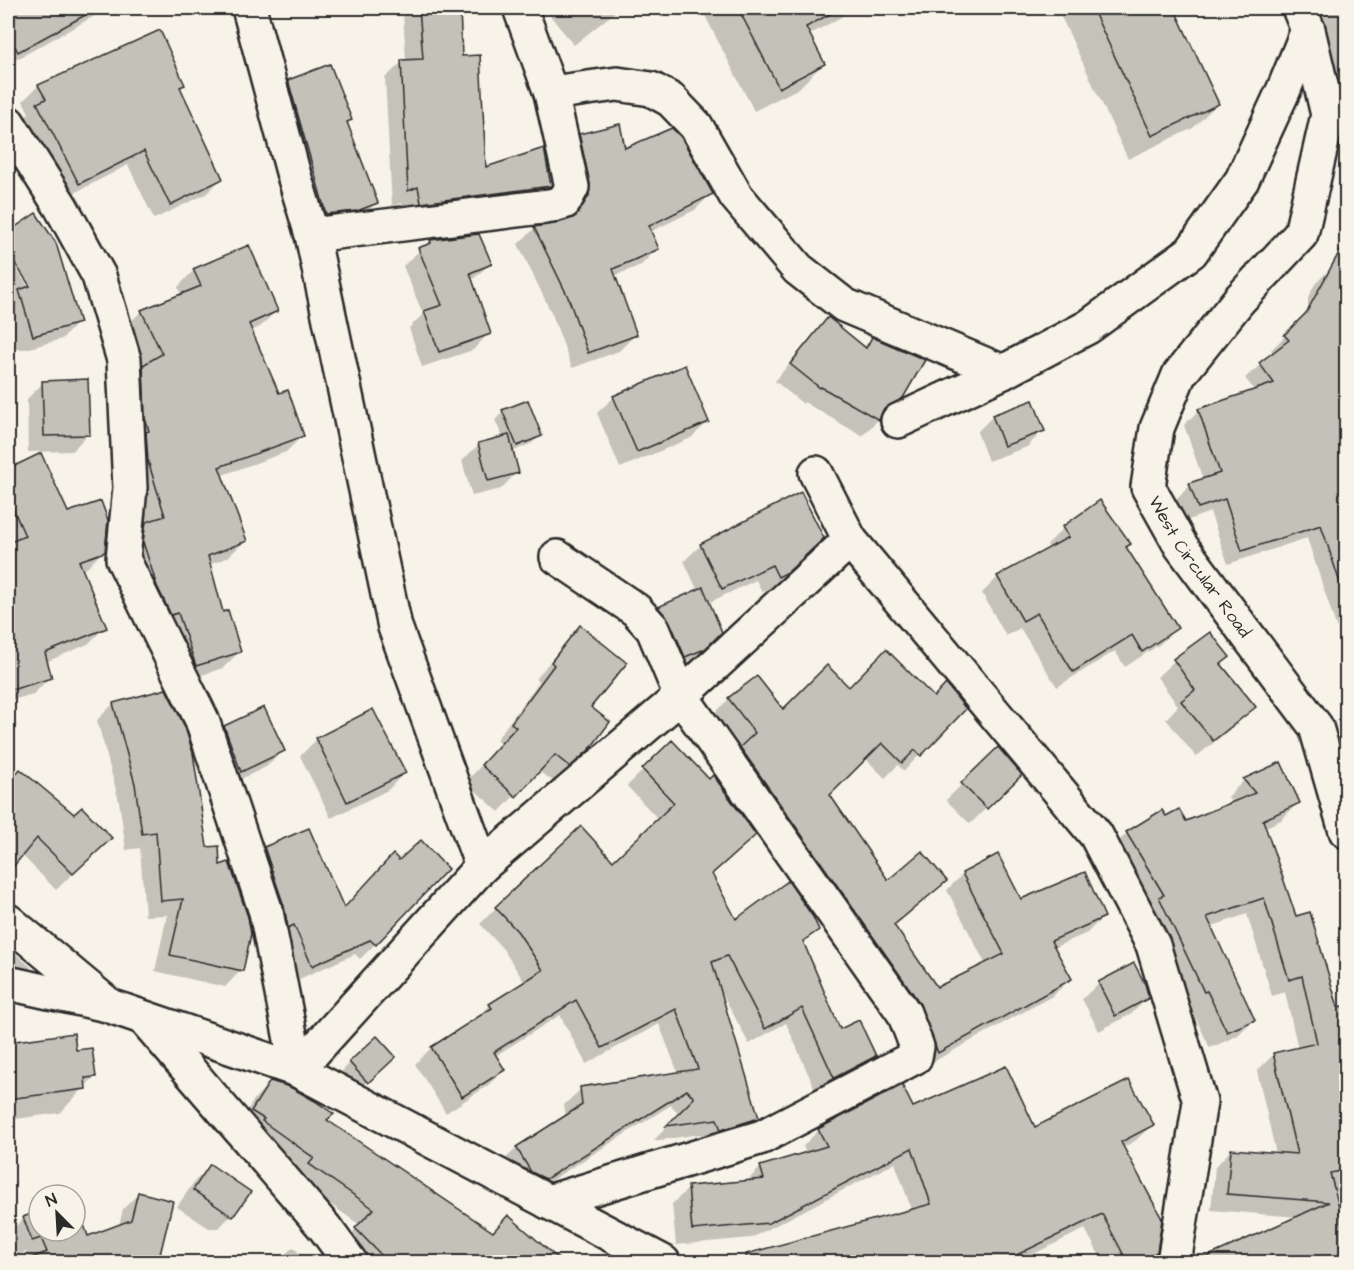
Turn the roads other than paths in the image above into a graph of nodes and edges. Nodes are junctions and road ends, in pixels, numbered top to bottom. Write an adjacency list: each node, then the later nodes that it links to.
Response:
1 (249, 8): 6 (street)
2 (520, 8): 4 (street)
3 (1304, 19): 7 (street); 13 (street, West Circular Road)
4 (551, 93): 6 (street); 7 (street)
5 (8, 123): 19 (street)
6 (312, 235): 14 (street)
7 (1003, 372): 8 (street)
8 (898, 421)
9 (816, 473): 10 (street)
10 (850, 540): 12 (street); 25 (street)
11 (557, 557): 12 (street)
12 (681, 696): 14 (street); 20 (street)
13 (1347, 831)
14 (482, 866): 19 (street)
15 (8, 921): 17 (street)
16 (8, 983): 17 (street)
17 (107, 1005): 18 (street)
18 (143, 1017): 19 (street); 22 (street)
19 (297, 1070): 20 (street)
20 (548, 1202): 21 (street)
21 (597, 1228): 23 (street); 24 (street)
22 (350, 1263)
23 (607, 1263)
24 (663, 1263)
25 (1174, 1263)

